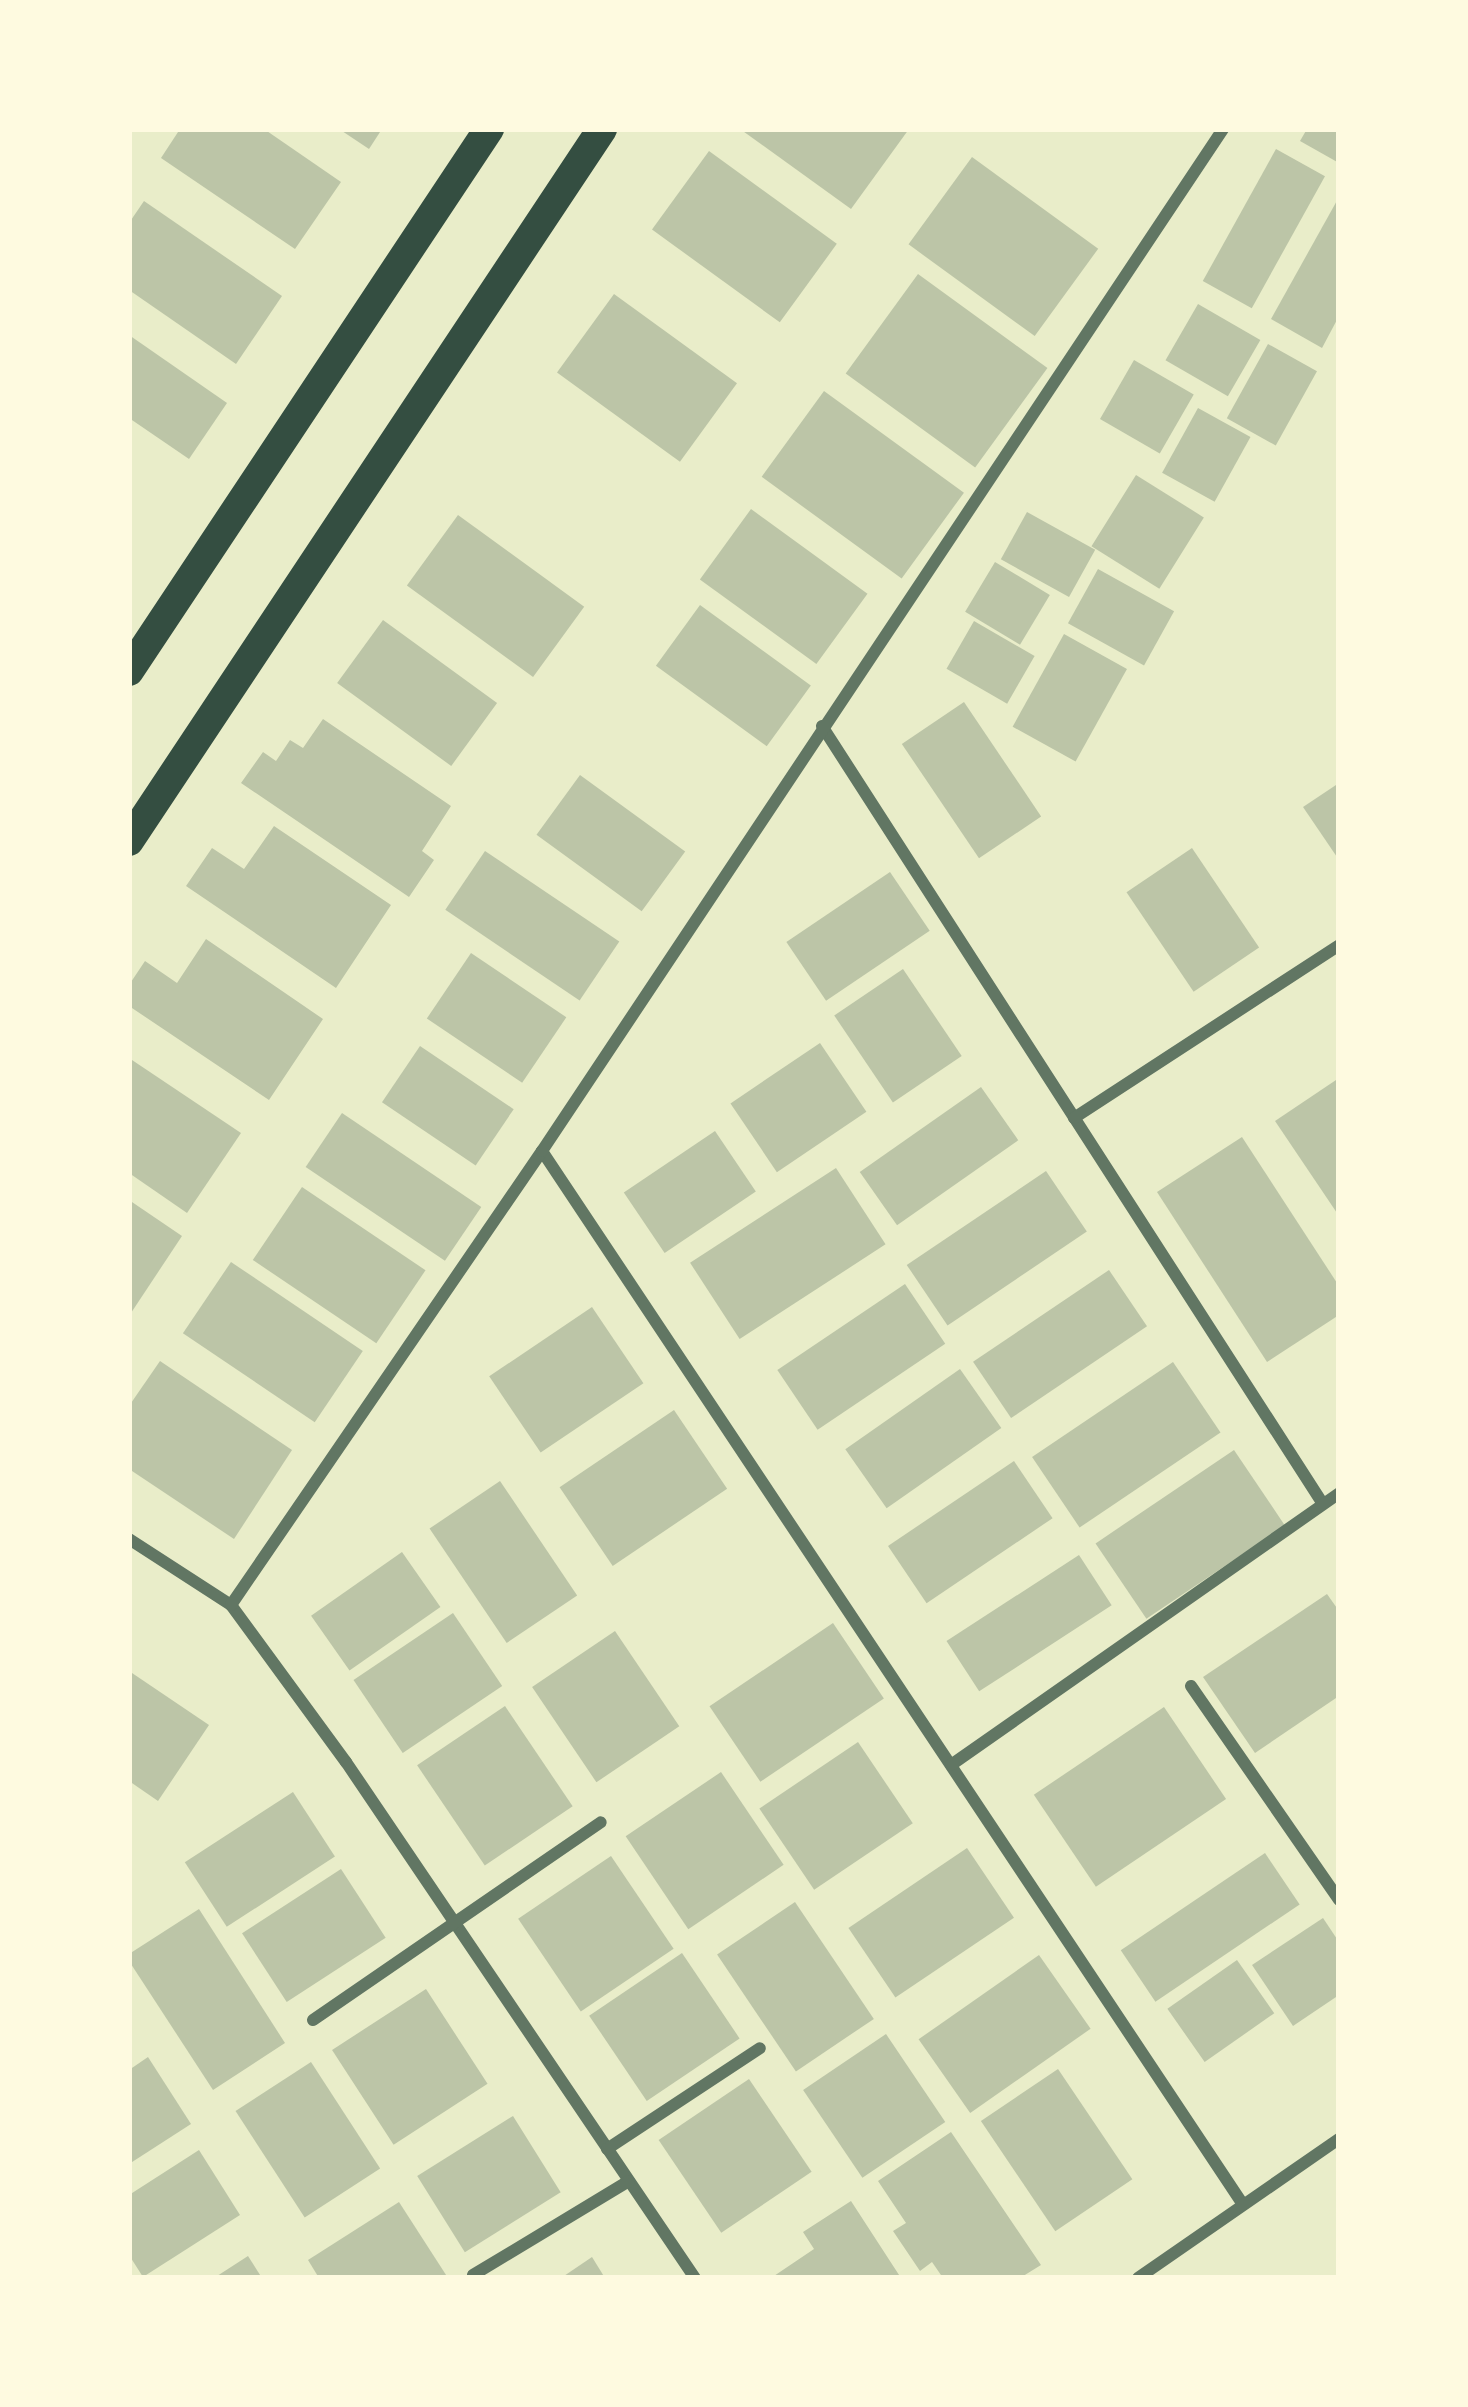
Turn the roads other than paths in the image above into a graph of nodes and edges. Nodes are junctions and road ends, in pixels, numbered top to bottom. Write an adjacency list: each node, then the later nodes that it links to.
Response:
1 (489, 129): 4 (main road)
2 (602, 129): 6 (main road)
3 (1223, 129): 5 (street)
4 (129, 671)
5 (821, 727): 8 (street); 9 (street)
6 (132, 831)
7 (1339, 945): 8 (street)
8 (1074, 1118): 11 (street)
9 (542, 1150): 13 (street); 15 (street)
10 (1339, 1493): 11 (street)
11 (1323, 1504): 15 (street)
12 (129, 1540): 13 (street)
13 (231, 1605): 18 (street)
14 (1191, 1686): 17 (street)
15 (951, 1766): 24 (street)
16 (601, 1822): 18 (street)
17 (1339, 1900)
18 (453, 1920): 19 (street); 22 (street)
19 (313, 2020)
20 (760, 2048): 22 (street)
21 (1339, 2140): 24 (street)
22 (607, 2149): 23 (street)
23 (629, 2181): 26 (street); 27 (street)
24 (1242, 2203): 25 (street)
25 (1159, 2272): 28 (street)
26 (473, 2276)
27 (694, 2278)
28 (1138, 2278)

